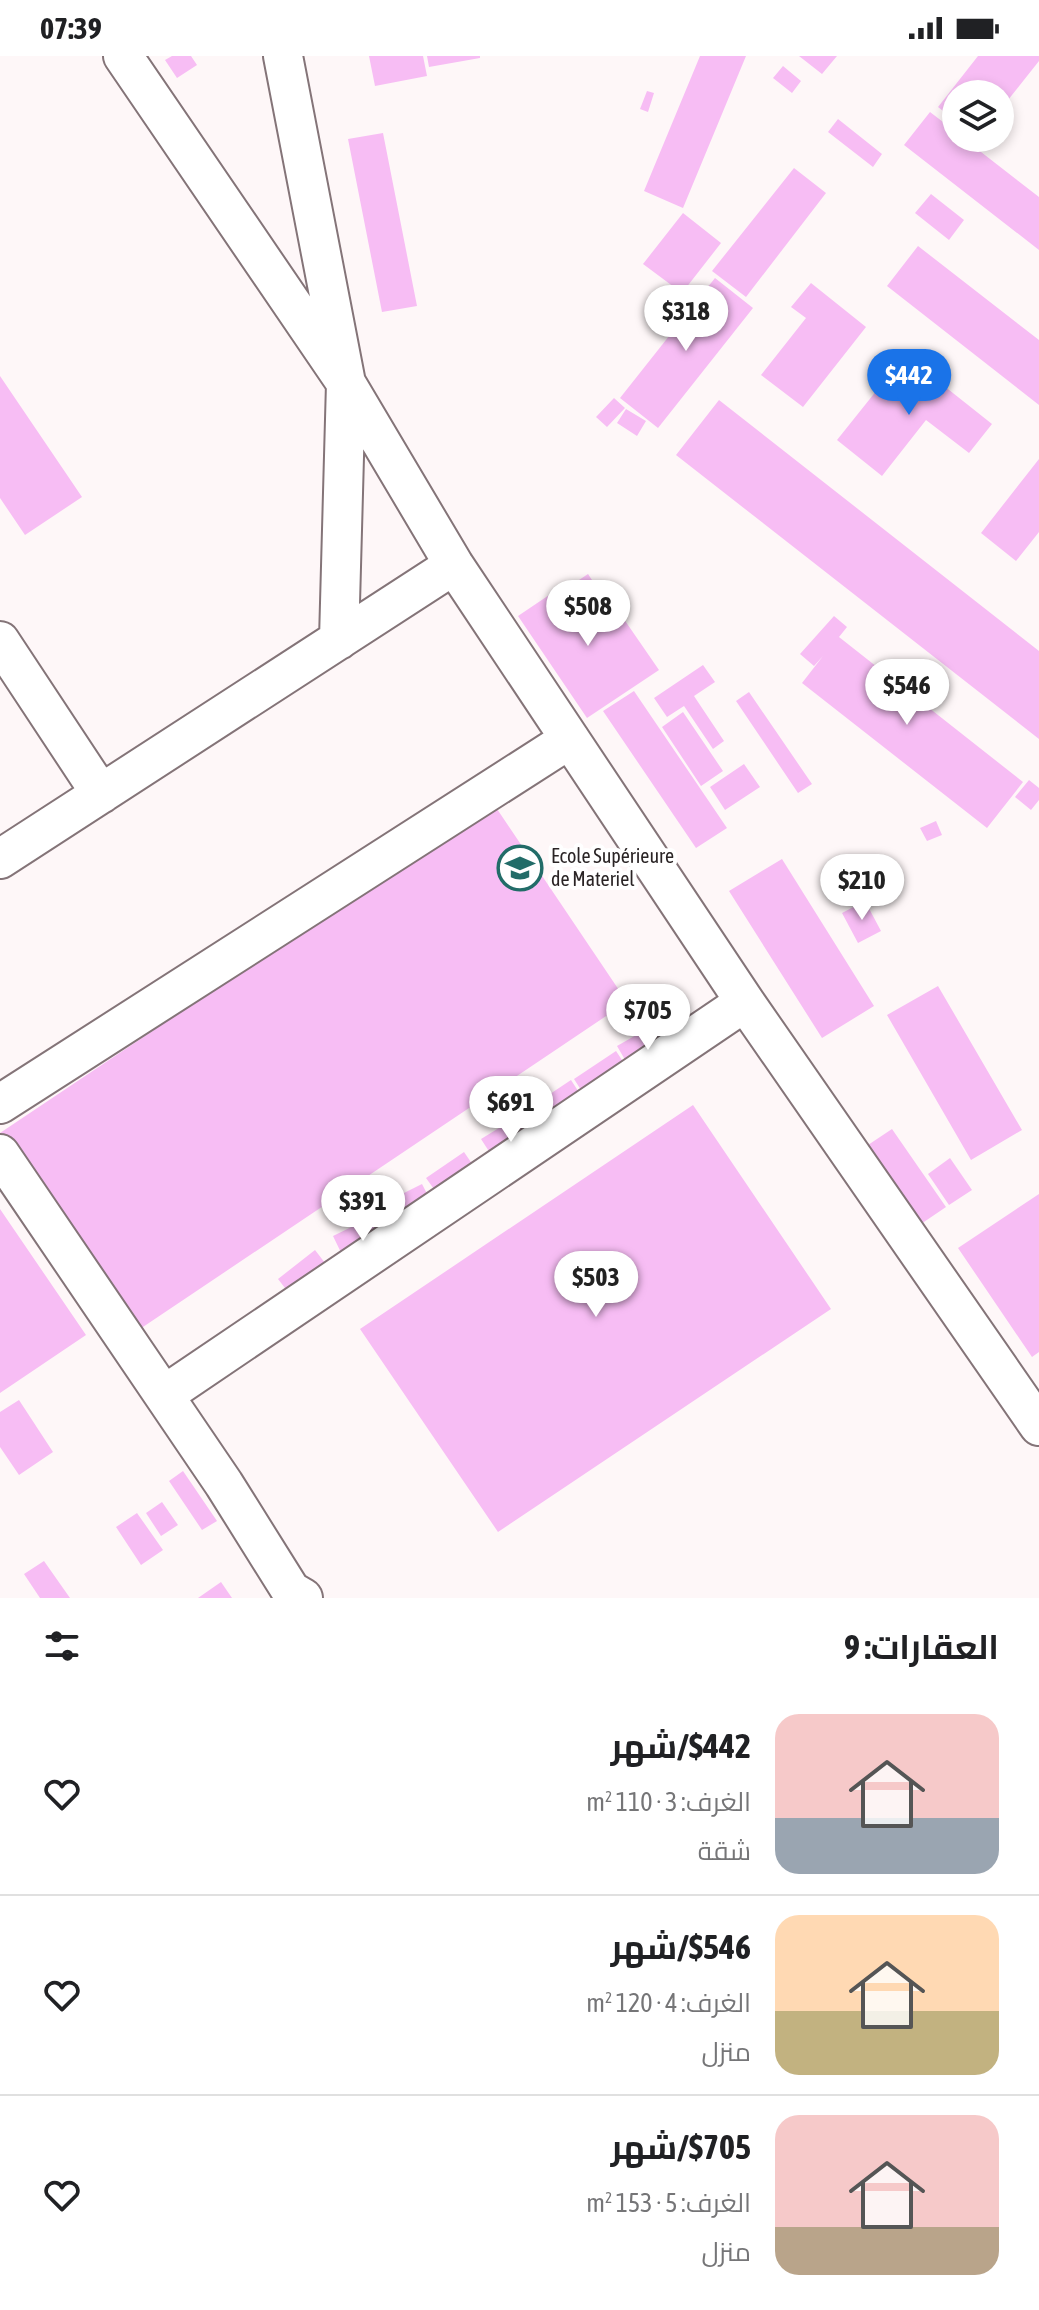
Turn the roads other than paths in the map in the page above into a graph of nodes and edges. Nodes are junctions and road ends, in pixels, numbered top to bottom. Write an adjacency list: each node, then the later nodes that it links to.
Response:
1 (123, 56): 3 (street)
2 (283, 56): 3 (street)
3 (346, 383): 4 (street); 5 (street)
4 (454, 565): 5 (street); 7 (street)
5 (339, 640): 8 (street)
6 (0, 641): 8 (street)
7 (570, 739): 10 (street); 11 (street)
8 (101, 794): 9 (street)
9 (0, 859)
10 (745, 1002): 13 (street); 14 (street)
11 (0, 1104)
12 (0, 1154): 13 (street)
13 (164, 1395): 15 (street)
14 (1039, 1426)
15 (303, 1598)

